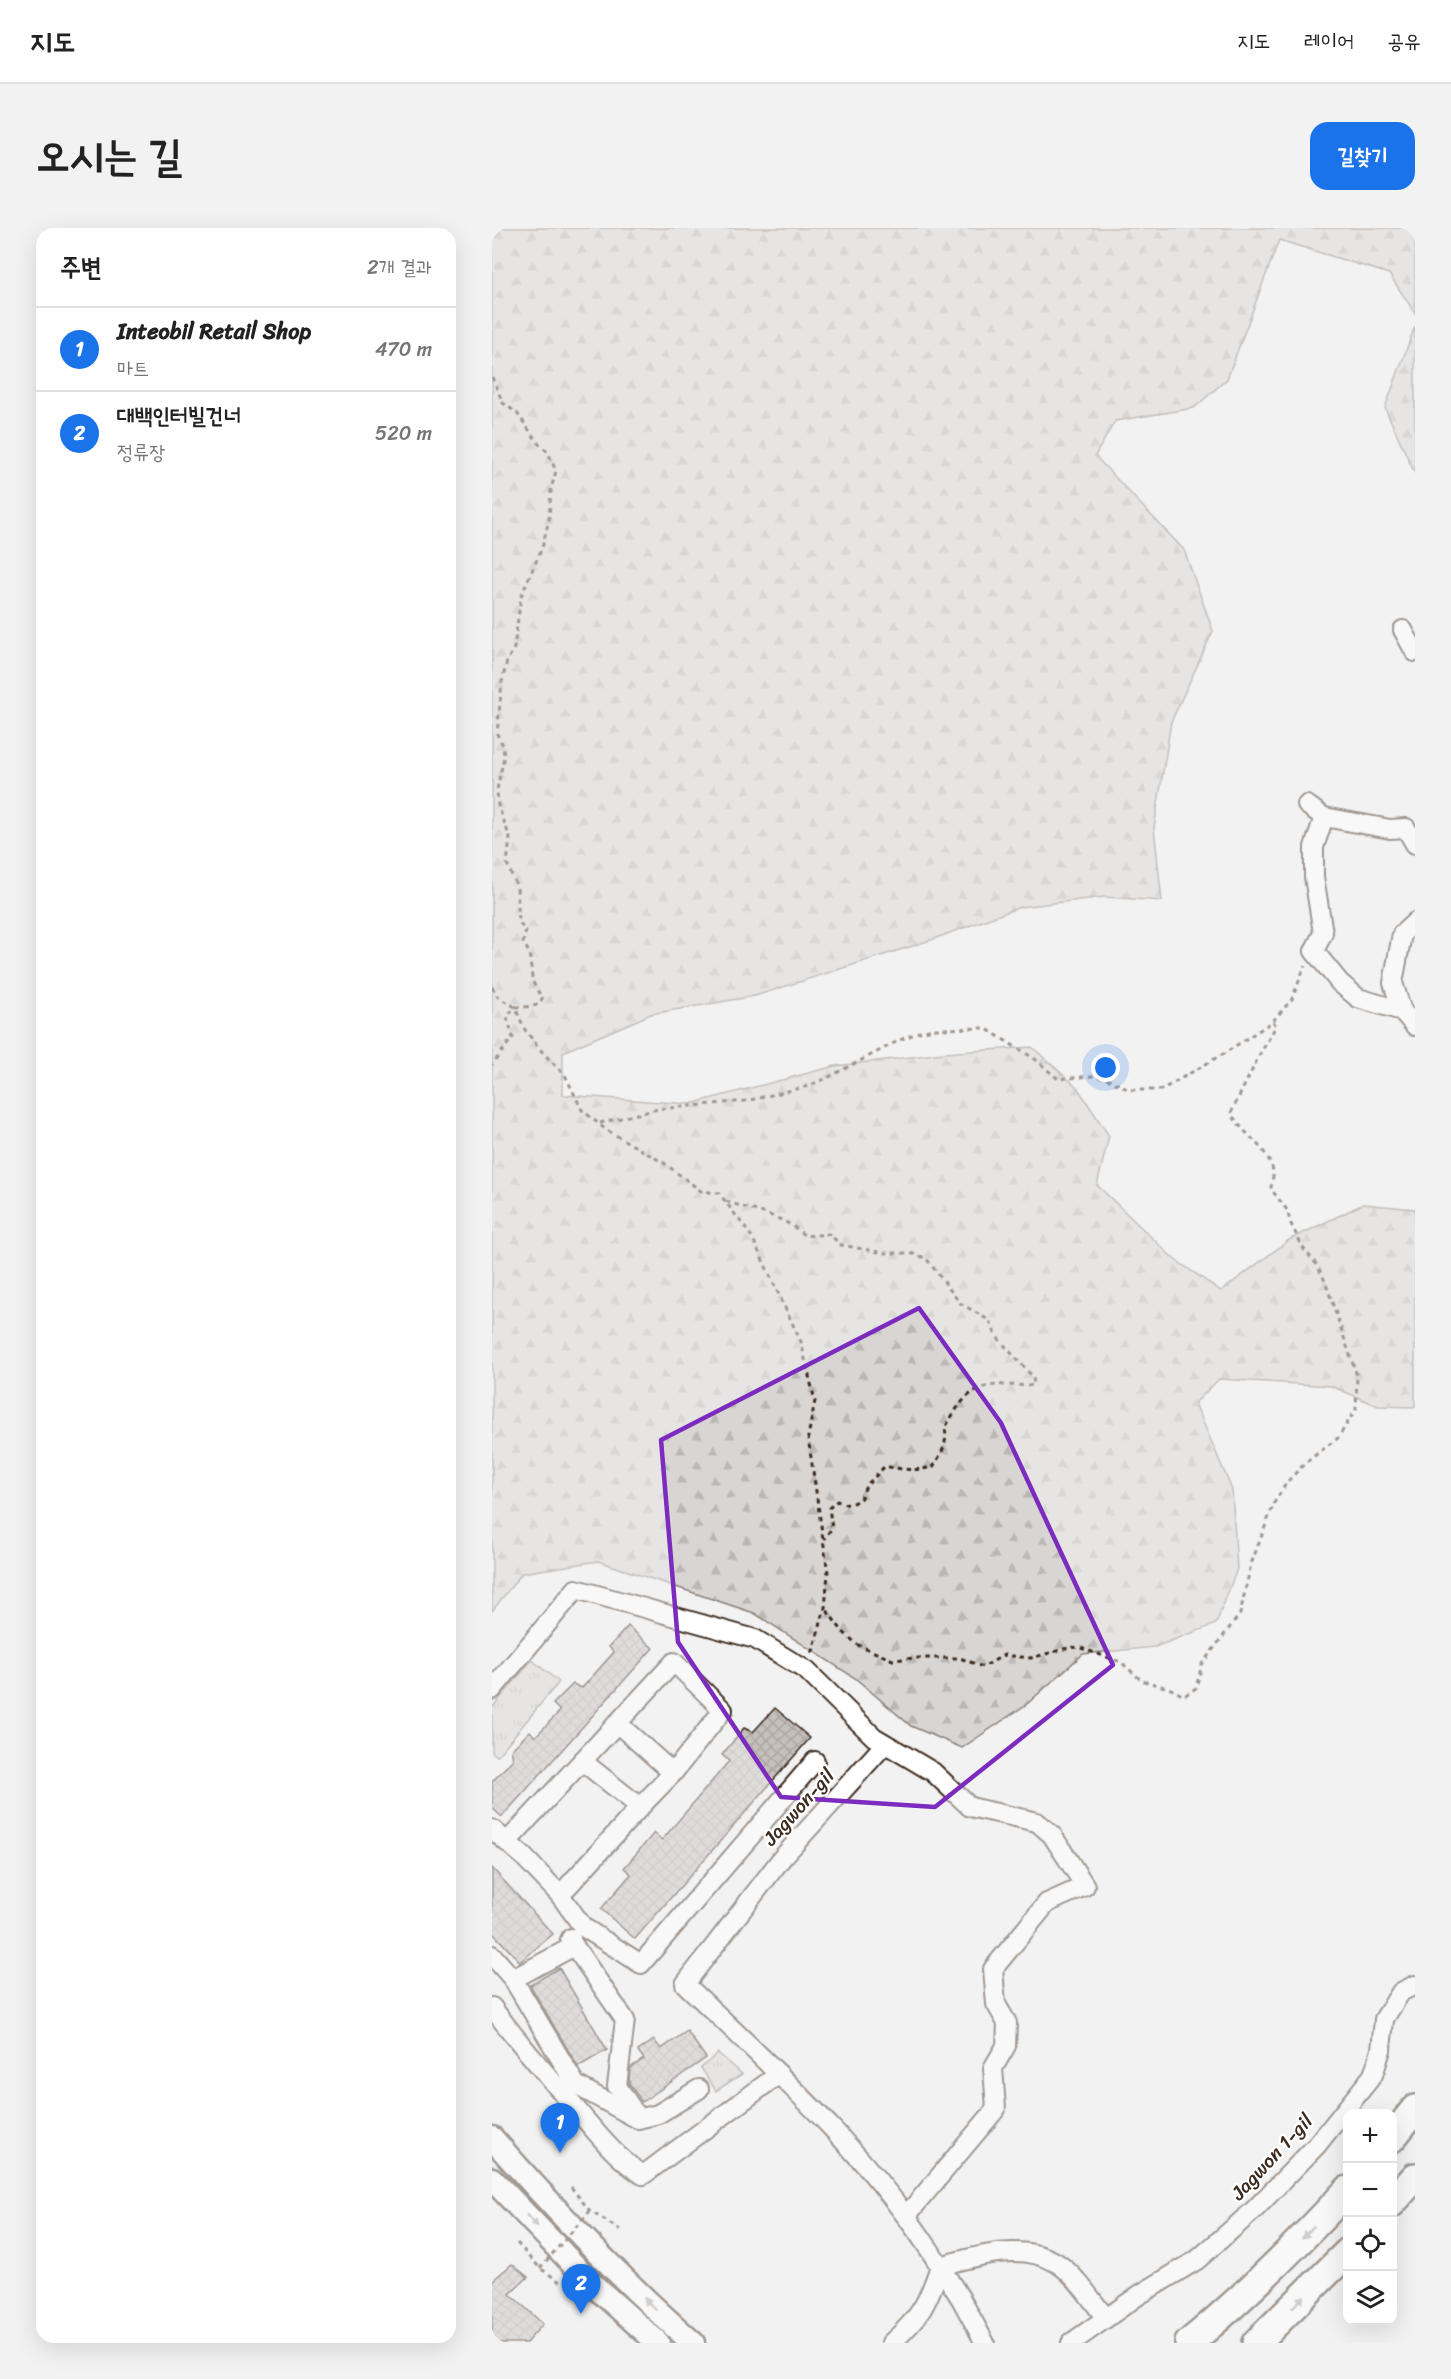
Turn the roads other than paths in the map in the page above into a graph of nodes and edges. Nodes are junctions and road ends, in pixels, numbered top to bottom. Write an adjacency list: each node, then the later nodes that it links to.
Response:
1 (1403, 630): 2 (street)
2 (1415, 652)
3 (1307, 805): 4 (street)
4 (1324, 816): 5 (street); 7 (street)
5 (1415, 844)
6 (1415, 922): 7 (street)
7 (1402, 1011): 8 (street)
8 (1415, 1026)
9 (492, 1690): 11 (street)
10 (617, 1723): 12 (street); 14 (street); 14 (street)
11 (885, 1744): 25 (street, Jagwon-gil); 35 (street)
12 (582, 1761): 15 (street); 17 (street)
13 (815, 1761): 19 (street)
14 (673, 1773): 15 (street)
15 (640, 1807): 18 (street)
16 (492, 1829): 17 (street)
17 (507, 1842): 18 (street)
18 (560, 1895): 19 (street)
19 (583, 1927): 20 (street)
20 (574, 1946): 22 (street); 28 (street)
21 (492, 1955): 22 (street)
22 (513, 1979): 28 (street)
23 (1415, 1985): 38 (street, Jagwon 1-gil)
24 (492, 2007): 25 (street)
25 (779, 2074): 35 (street, Jagwon-gil)
26 (699, 2089): 28 (street)
27 (1415, 2109): 29 (highway)
28 (638, 2119)
29 (1397, 2132)
30 (492, 2138): 40 (main road, one-way to 30)
31 (1415, 2177): 34 (highway)
32 (492, 2179): 39 (main road, one-way to 39)
33 (1343, 2195): 44 (highway, one-way to 44)
34 (1397, 2197)
35 (907, 2215): 37 (street, Jagwon-gil)
36 (1343, 2256): 45 (highway, one-way to 36)
37 (940, 2266): 38 (street); 41 (street); 42 (street, Jagwon-gil)
38 (1106, 2318): 43 (street, Jagwon 1-gil)
39 (658, 2343)
40 (693, 2343)
41 (891, 2343)
42 (985, 2343)
43 (1071, 2343)
44 (1189, 2343)
45 (1256, 2343)

